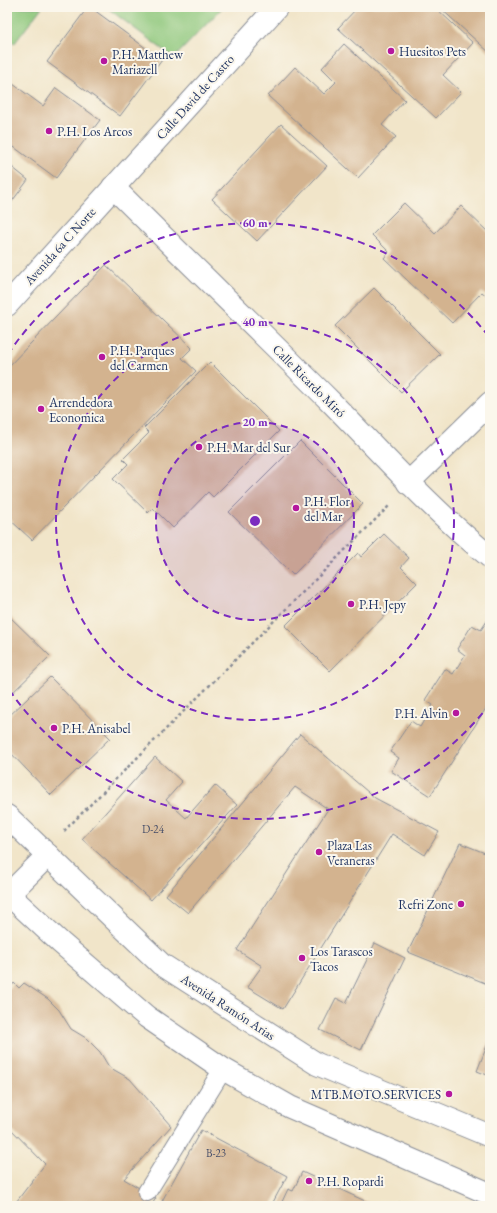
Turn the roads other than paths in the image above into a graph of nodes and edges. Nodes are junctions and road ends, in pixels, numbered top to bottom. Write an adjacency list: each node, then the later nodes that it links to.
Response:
1 (277, 7): 2 (main road, Calle David de Castro)
2 (113, 187): 3 (main road, Avenida 6a C Norte); 5 (main road, Calle Ricardo Miró)
3 (7, 305)
4 (490, 403): 5 (main road)
5 (408, 483): 6 (main road, Calle Ricardo Miró)
6 (490, 557)
7 (7, 816): 8 (main road, Avenida Ramón Arias)
8 (48, 855): 9 (main road); 11 (main road, Avenida Ramón Arias)
9 (8, 894): 10 (main road)
10 (223, 1069): 12 (lane); 13 (main road)
11 (490, 1136)
12 (147, 1192)
13 (490, 1194)

